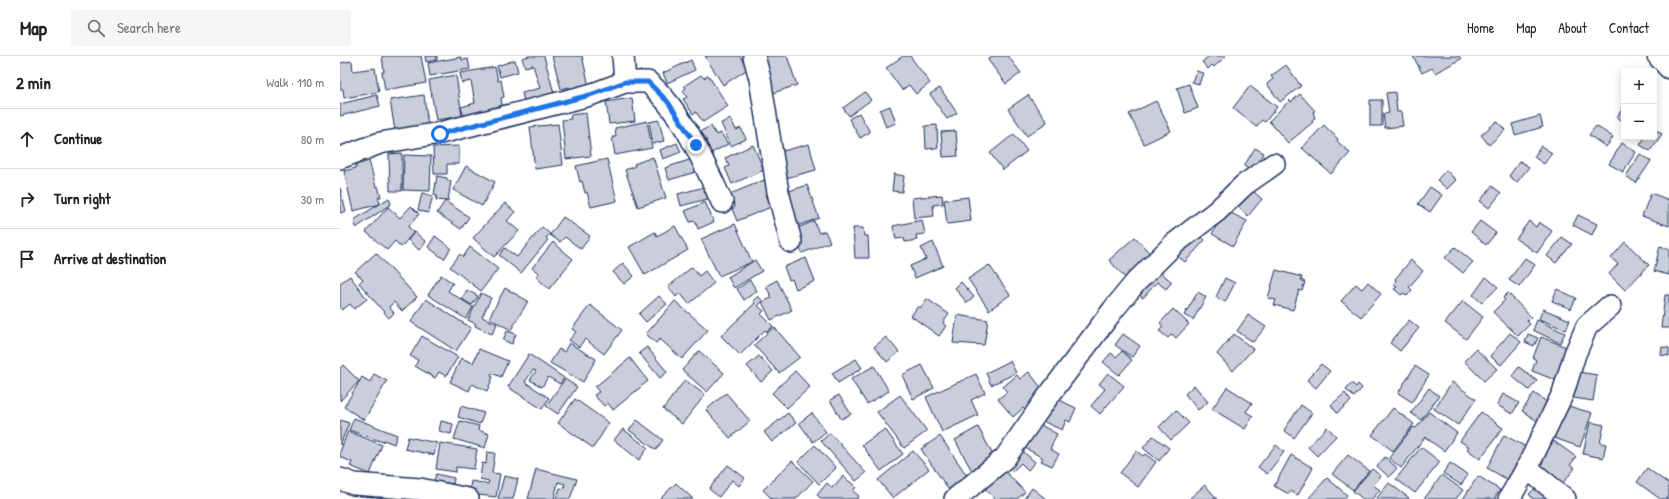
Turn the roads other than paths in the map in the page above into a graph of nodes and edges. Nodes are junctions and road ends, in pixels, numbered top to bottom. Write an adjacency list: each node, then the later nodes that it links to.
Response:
1 (623, 56): 5 (street)
2 (754, 56): 9 (street)
3 (1658, 56): 4 (street)
4 (1669, 68)
5 (625, 82): 6 (street); 8 (street)
6 (340, 158)
7 (1274, 164): 14 (street)
8 (722, 202)
9 (791, 242)
10 (1610, 306): 11 (street)
11 (1527, 468): 15 (street); 16 (street)
12 (340, 479): 13 (street)
13 (468, 499)
14 (955, 499)
15 (1509, 499)
16 (1565, 499)

